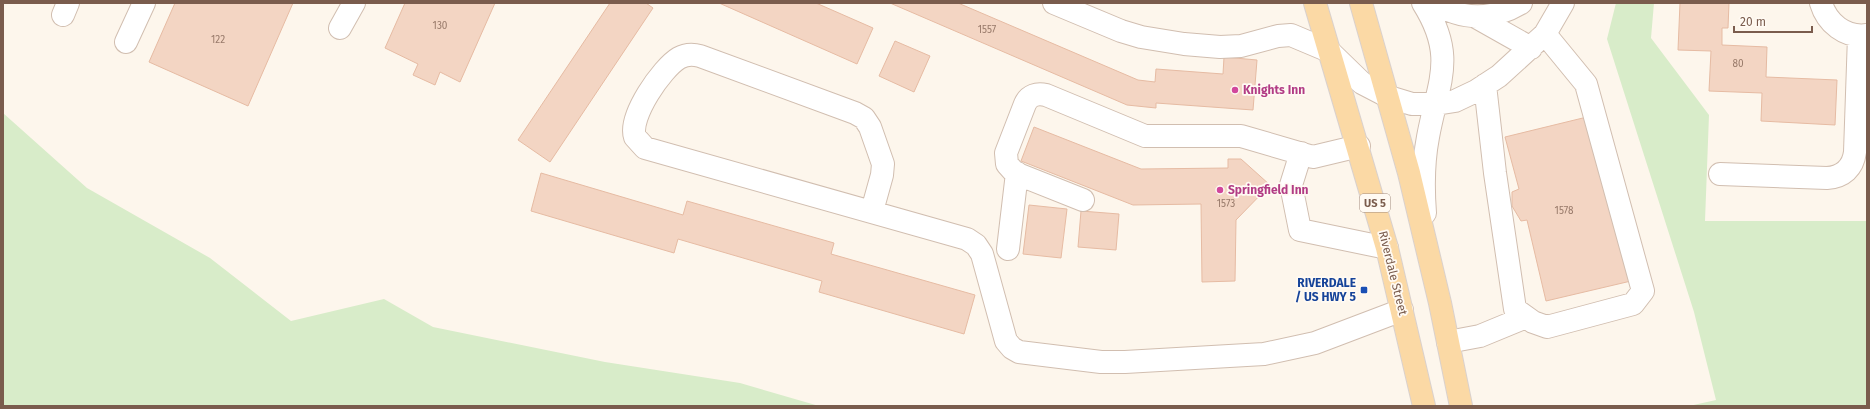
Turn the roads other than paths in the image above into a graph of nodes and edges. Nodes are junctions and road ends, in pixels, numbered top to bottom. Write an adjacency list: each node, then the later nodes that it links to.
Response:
1 (144, 3): 15 (street)
2 (354, 3): 12 (street)
3 (1054, 3): 16 (street)
4 (1315, 3): 16 (main road, Riverdale Street / US 5)
5 (1361, 3): 18 (main road)
6 (1424, 3): 19 (street)
7 (1435, 3): 11 (street)
8 (1521, 3): 11 (street)
9 (1563, 3): 14 (street)
10 (1821, 3): 13 (street)
11 (1476, 17): 14 (street)
12 (340, 28)
13 (1863, 36): 23 (street)
14 (1538, 41): 17 (street); 30 (street)
15 (126, 42)
16 (1329, 51): 18 (street); 20 (main road, Riverdale Street / US 5)
17 (1485, 85): 19 (street); 30 (street)
18 (1389, 97): 19 (street); 28 (main road)
19 (1436, 104): 28 (street)
20 (1358, 146): 21 (street); 26 (main road, Riverdale Street / US 5)
21 (1301, 153): 22 (street); 26 (street)
22 (1017, 173): 24 (street); 27 (street)
23 (1720, 174)
24 (1083, 200)
25 (872, 211): 25 (street); 29 (street)
26 (1387, 248): 29 (main road, Riverdale Street / US 5)
27 (1008, 249)
28 (1429, 254): 31 (main road)
29 (1402, 310): 32 (main road, Riverdale Street / US 5)
30 (1526, 317): 31 (street)
31 (1448, 342): 33 (main road)
32 (1424, 406)
33 (1461, 406)

